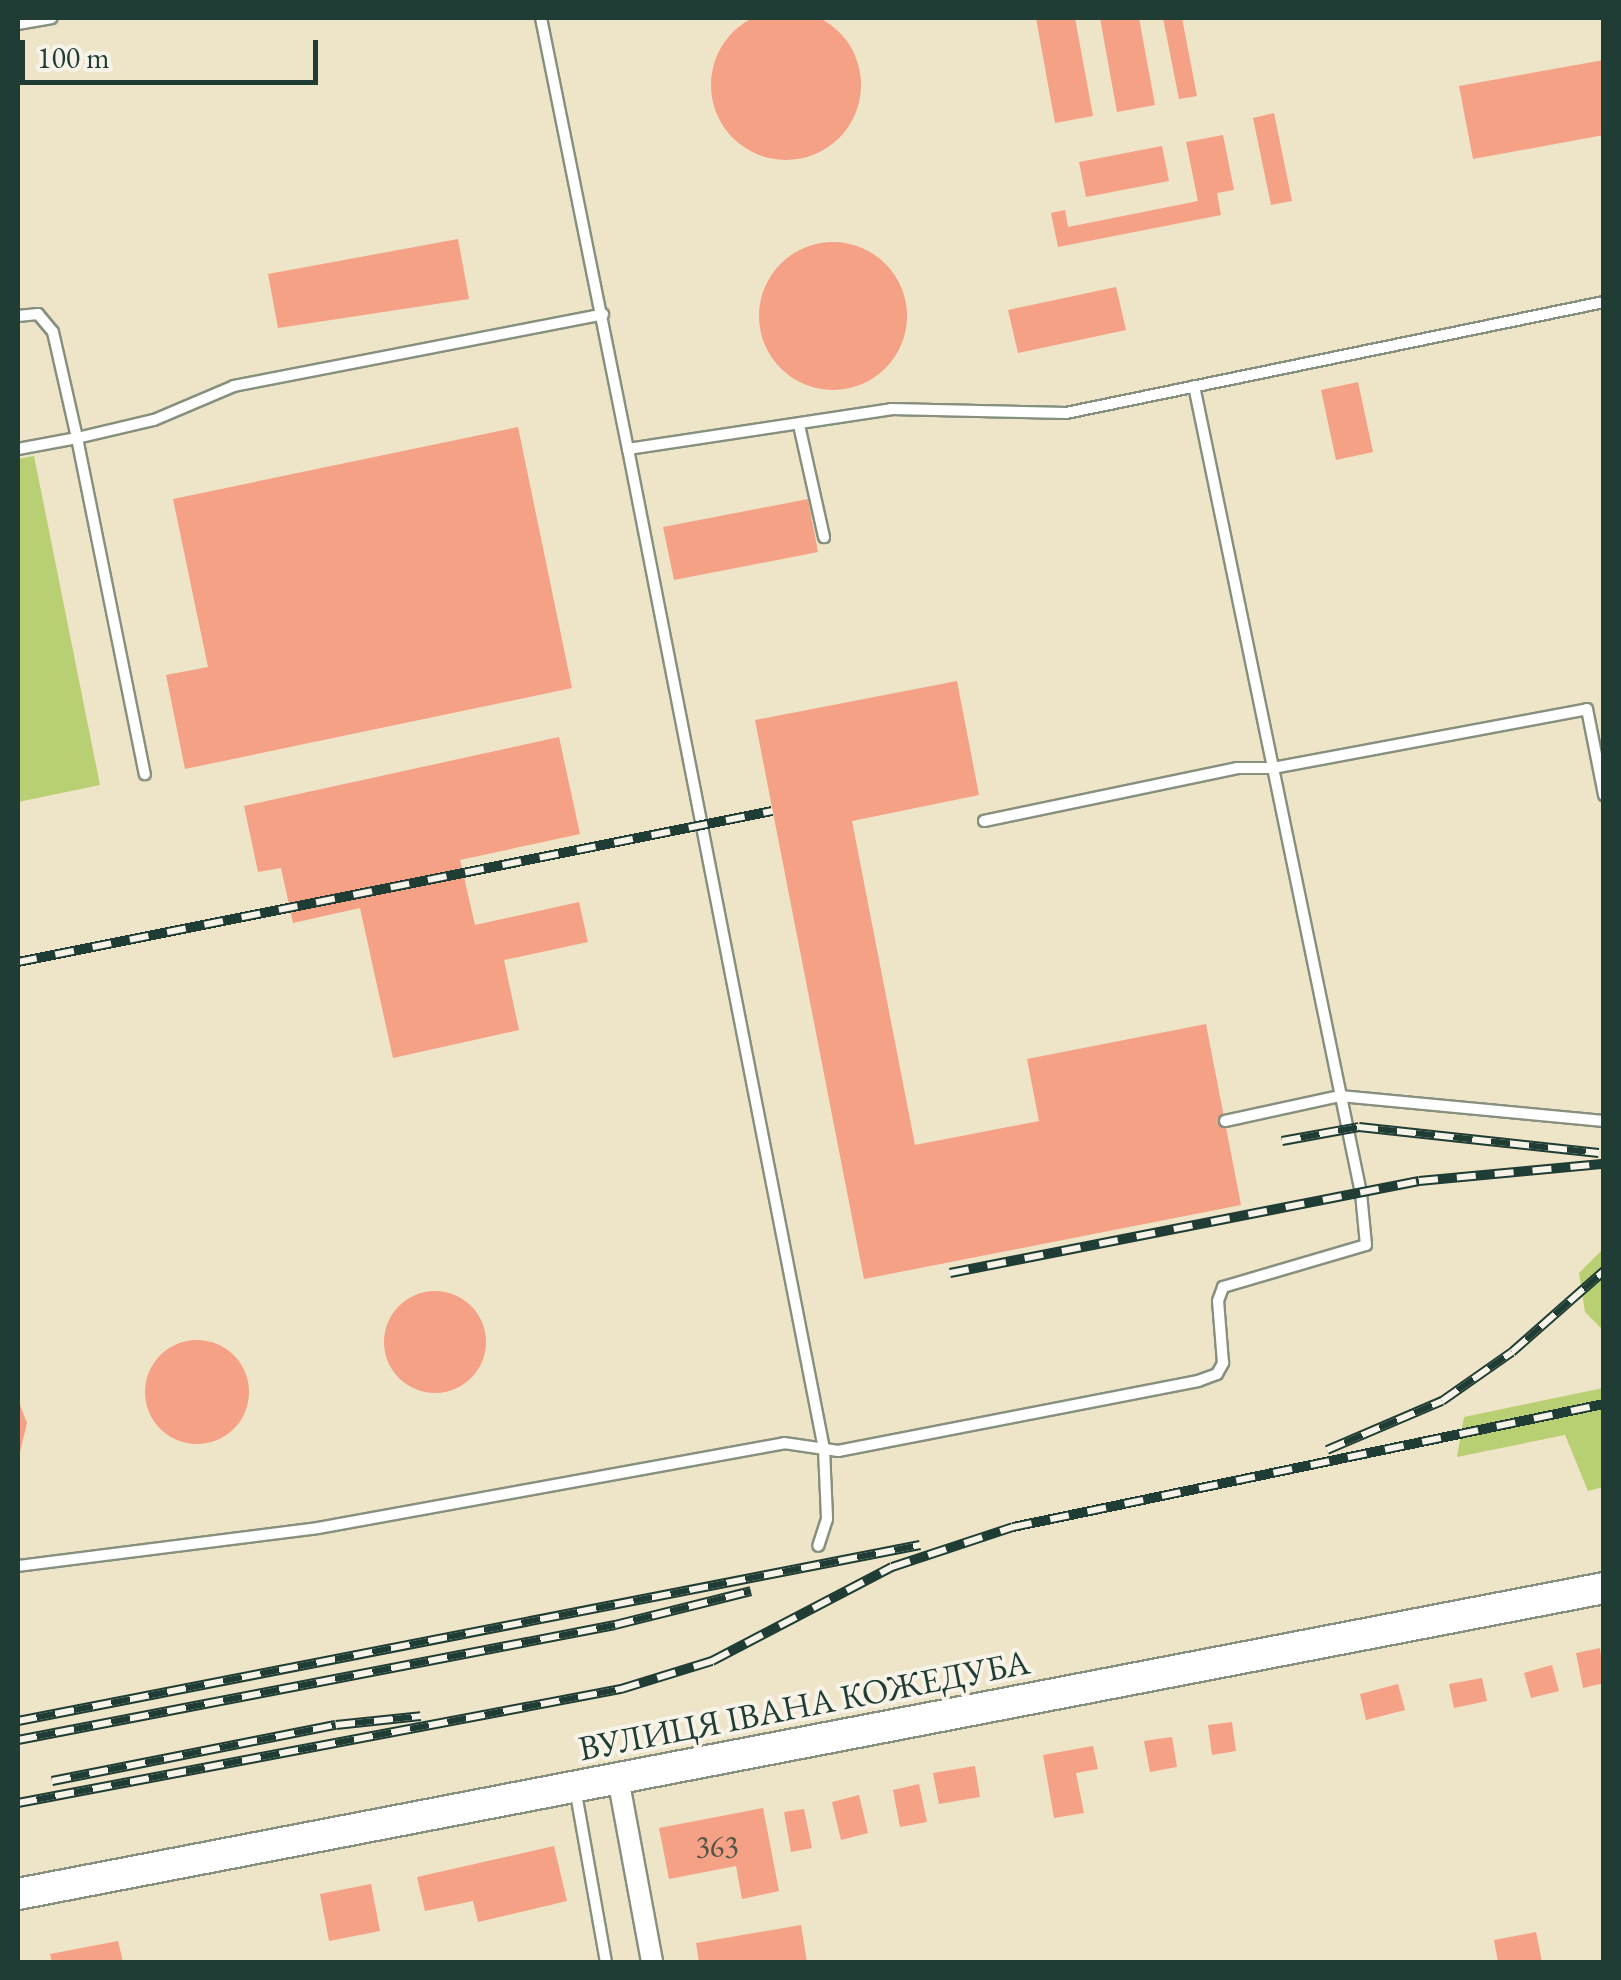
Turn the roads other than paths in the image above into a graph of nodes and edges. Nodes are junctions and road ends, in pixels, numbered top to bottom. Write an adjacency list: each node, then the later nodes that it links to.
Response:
1 (51, 18): 3 (lane)
2 (541, 18): 5 (lane)
3 (18, 24)
4 (1604, 302): 7 (lane)
5 (602, 314): 9 (lane); 11 (lane)
6 (18, 316): 9 (lane)
7 (1194, 386): 8 (lane); 13 (lane)
8 (799, 425): 11 (lane); 12 (lane)
9 (77, 438): 10 (lane); 14 (lane)
10 (18, 449)
11 (628, 449): 20 (lane)
12 (824, 536)
13 (1273, 768): 15 (lane); 16 (lane); 17 (lane)
14 (145, 774)
15 (1604, 795)
16 (984, 822)
17 (1340, 1096): 18 (lane); 19 (lane); 20 (lane)
18 (1604, 1120)
19 (1225, 1121)
20 (824, 1449): 21 (lane); 22 (lane)
21 (818, 1546)
22 (18, 1566)
23 (1604, 1588): 24 (street, ВУЛИЦЯ ІВАНА КОЖЕДУБА)
24 (618, 1778): 25 (street, ВУЛИЦЯ ІВАНА КОЖЕДУБА); 28 (street)
25 (574, 1787): 26 (street, ВУЛИЦЯ ІВАНА КОЖЕДУБА); 27 (lane)
26 (18, 1894)
27 (606, 1962)
28 (652, 1962)

